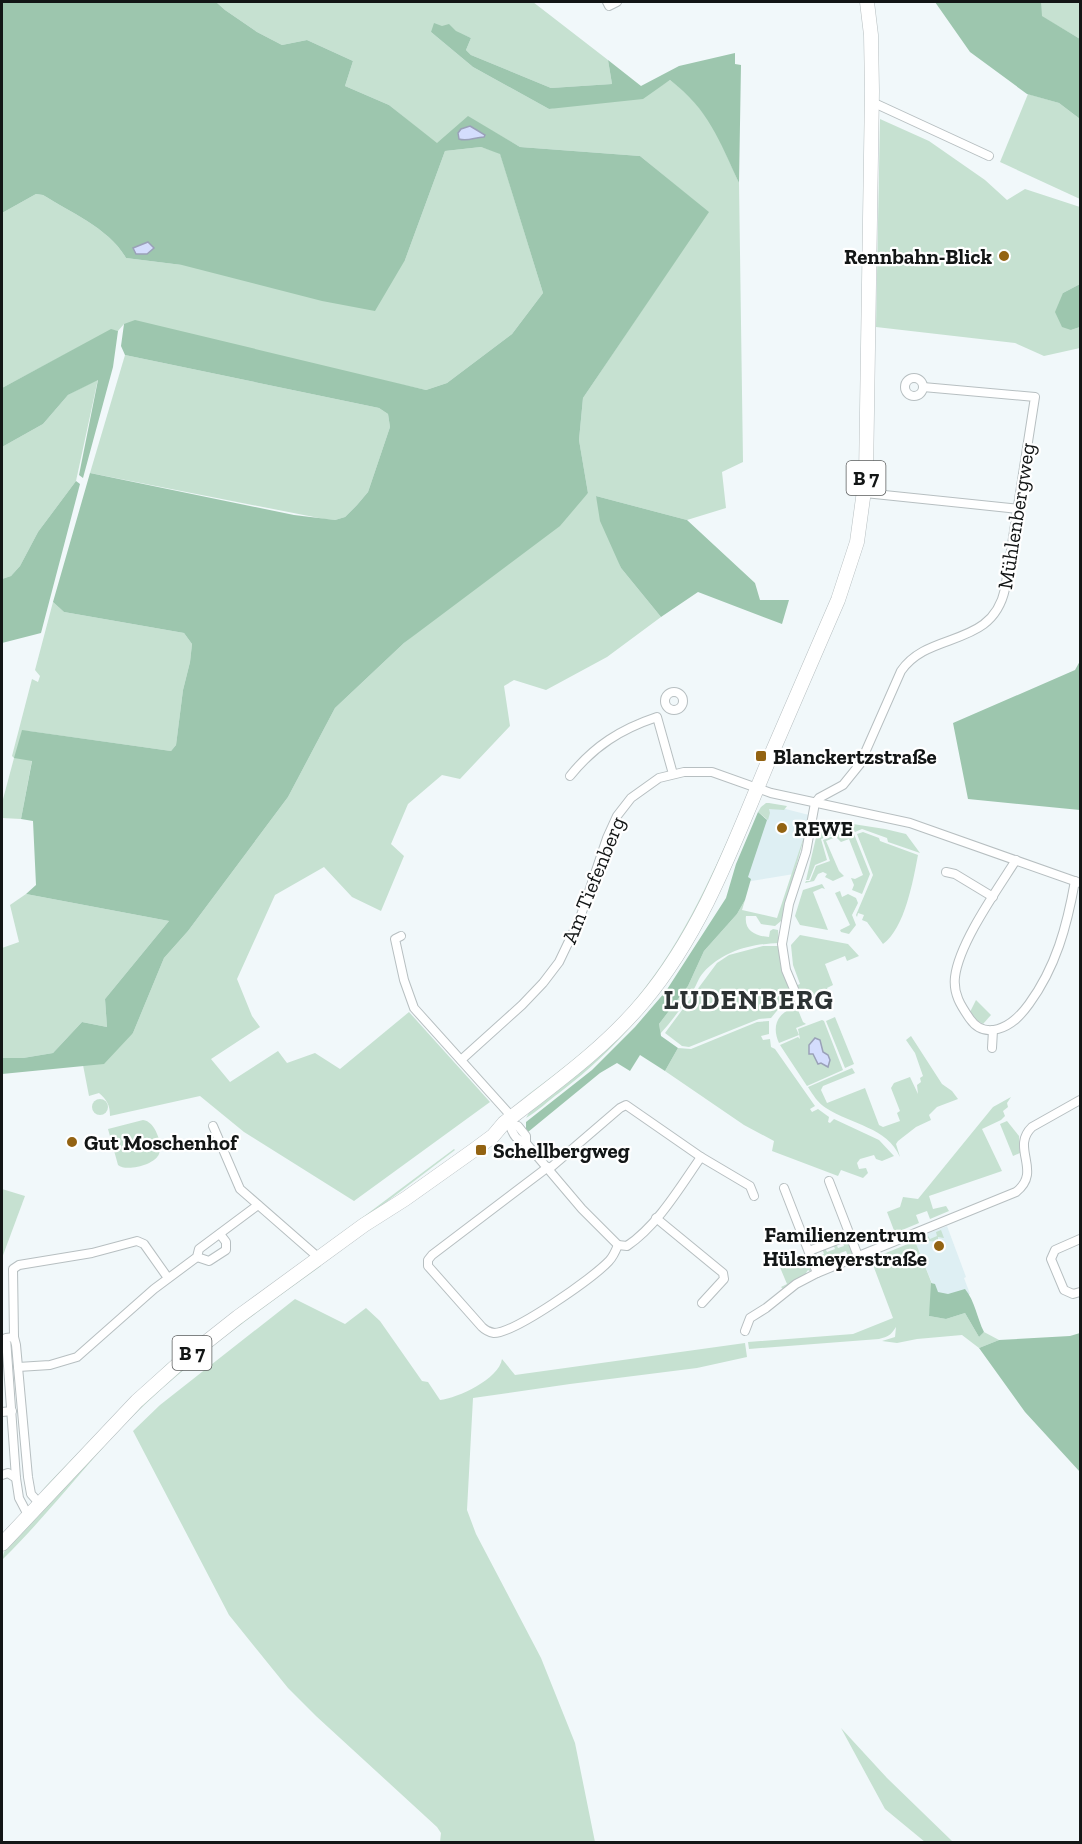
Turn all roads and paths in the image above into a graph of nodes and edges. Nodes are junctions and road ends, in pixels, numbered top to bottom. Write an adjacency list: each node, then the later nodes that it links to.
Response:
1 (607, 2): 2 (street)
2 (617, 2)
3 (867, 2): 4 (main road, B 7)
4 (872, 102): 5 (street); 7 (main road, B 7)
5 (989, 156)
6 (923, 387): 8 (street, Mühlenbergweg)
7 (865, 493): 8 (street); 13 (main road, B 7)
8 (1019, 510): 14 (street, Mühlenbergweg)
9 (667, 707): 10 (street)
10 (657, 717): 11 (street); 12 (street)
11 (673, 774): 13 (street, Am Tiefenberg); 23 (street, Am Tiefenberg)
12 (570, 776)
13 (757, 789): 14 (street); 25 (main road, B 7)
14 (815, 803): 15 (street); 20 (street)
15 (1016, 860): 17 (street); 18 (street)
16 (946, 872): 18 (street)
17 (1078, 882): 21 (street)
18 (993, 897): 21 (street)
19 (401, 936): 23 (street)
20 (799, 1001)
21 (993, 1030): 22 (street)
22 (992, 1048)
23 (461, 1060): 25 (street)
24 (1080, 1100): 39 (street)
25 (508, 1121): 28 (street); 41 (main road, B 7)
26 (213, 1126): 32 (street)
27 (701, 1157): 28 (street); 31 (street); 33 (street)
28 (548, 1168): 37 (street); 37 (street)
29 (829, 1181): 35 (street)
30 (784, 1188): 38 (street)
31 (754, 1196)
32 (258, 1205): 34 (street); 41 (street)
33 (656, 1218): 37 (street); 45 (street)
34 (220, 1234): 40 (street); 40 (street)
35 (850, 1235): 38 (street); 39 (street)
36 (1080, 1239): 44 (street)
37 (618, 1245)
38 (809, 1251): 42 (street)
39 (858, 1256): 42 (street)
40 (197, 1257): 43 (street)
41 (319, 1258): 53 (main road, B 7)
42 (817, 1273): 46 (street)
43 (168, 1278): 47 (street); 48 (street)
44 (1080, 1292)
45 (702, 1303)
46 (745, 1331)
47 (10, 1337): 48 (street); 50 (street)
48 (18, 1367): 50 (street)
49 (2, 1412): 50 (street)
50 (16, 1412): 52 (street); 53 (street)
51 (2, 1475): 52 (street)
52 (16, 1478): 54 (street)
53 (40, 1504): 54 (main road, B 7)
54 (29, 1517): 55 (main road, B 7)
55 (2, 1544)

